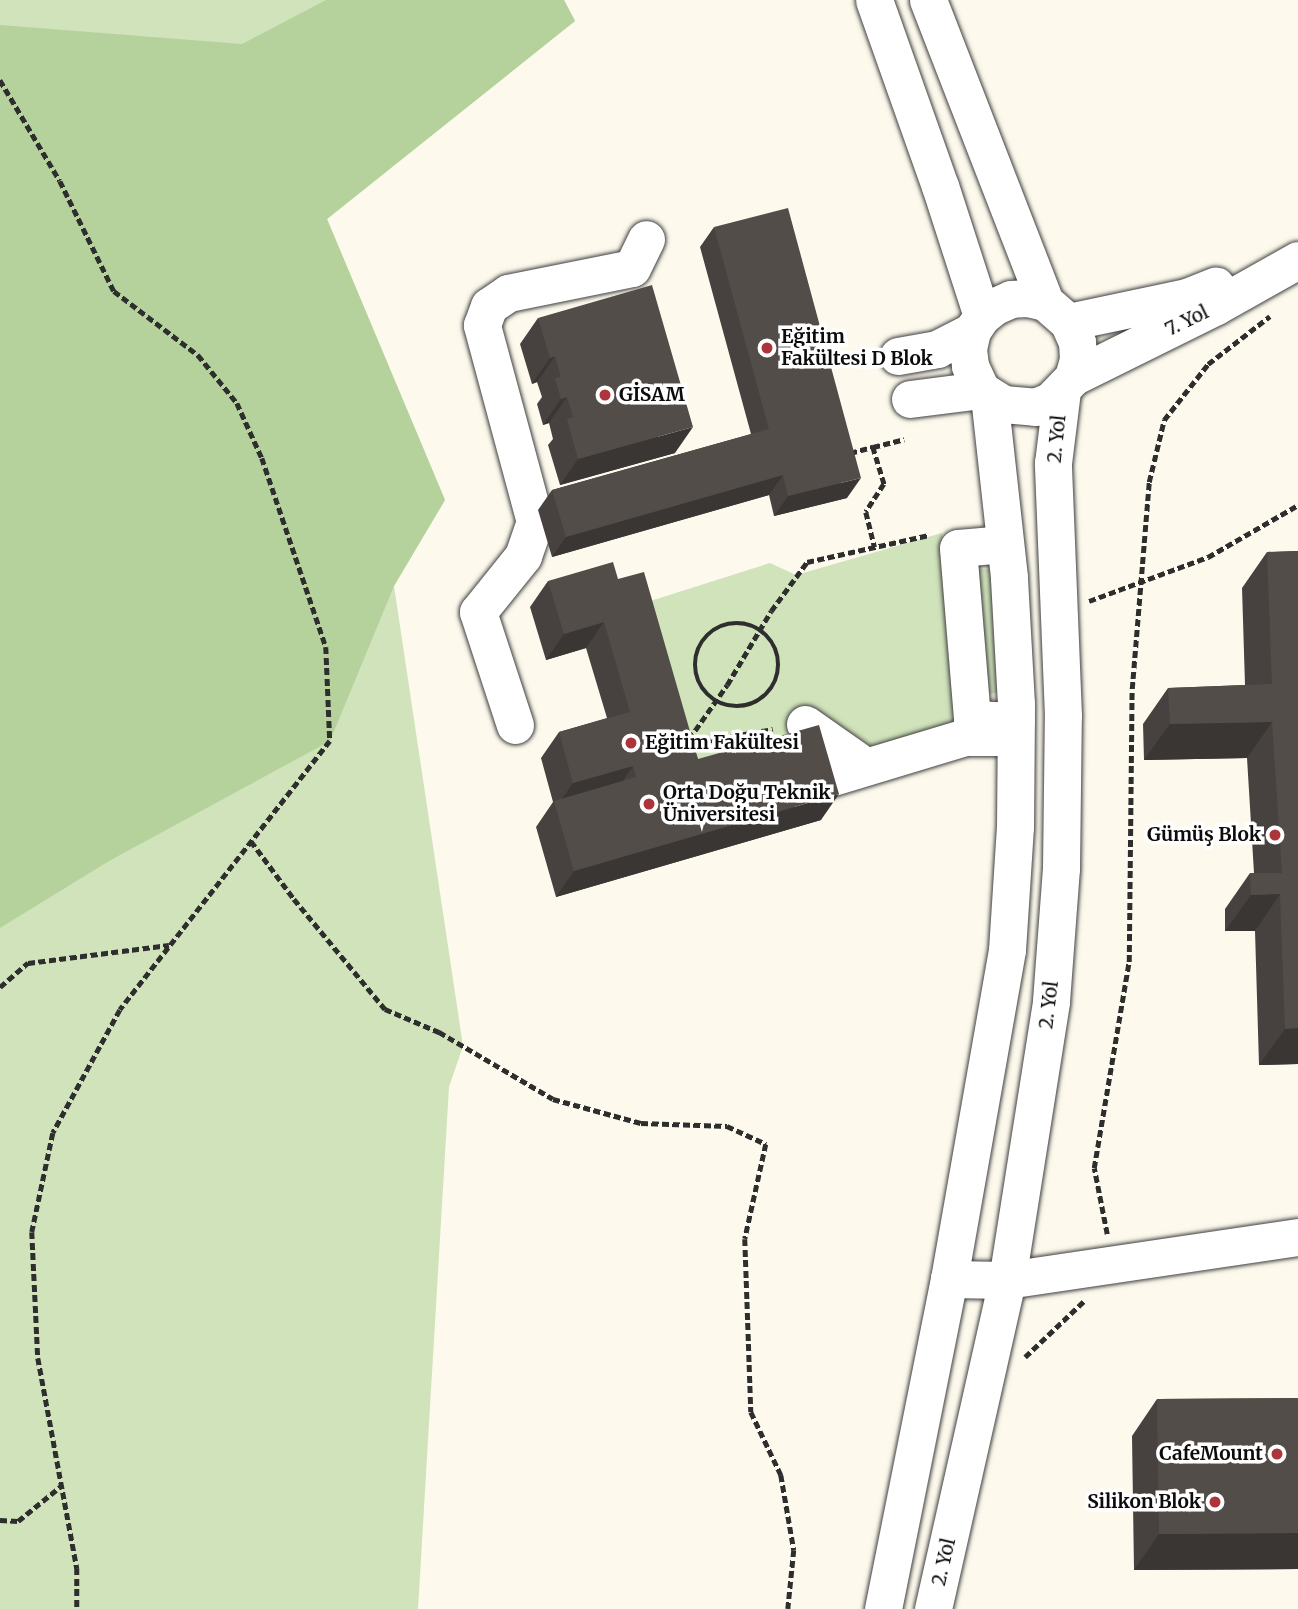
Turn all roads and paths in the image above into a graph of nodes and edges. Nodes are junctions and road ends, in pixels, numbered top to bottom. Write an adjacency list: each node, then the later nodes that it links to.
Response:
1 (874, 0): 9 (street)
2 (928, 0): 7 (street, 2. Yol)
3 (0, 80): 30 (path)
4 (646, 239): 26 (street)
5 (1298, 250): 7 (street, 7. Yol)
6 (1298, 260): 11 (street, 7. Yol)
7 (1056, 312): 9 (street); 11 (street, 2. Yol)
8 (1275, 312): 21 (path)
9 (977, 324): 10 (street); 12 (street)
10 (898, 356)
11 (1068, 384): 12 (street, 2. Yol); 22 (street, 2. Yol)
12 (985, 393): 13 (street); 18 (street)
13 (910, 399)
14 (904, 439): 15 (path)
15 (873, 447): 16 (path); 19 (path)
16 (848, 453)
17 (1298, 505): 21 (path)
18 (1005, 544): 20 (street); 27 (street)
19 (875, 547): 20 (path); 23 (path)
20 (958, 548): 27 (street)
21 (1141, 582): 22 (path); 34 (path)
22 (1058, 612): 36 (street, 2. Yol)
23 (761, 628): 24 (path); 24 (path); 24 (path)
24 (716, 701): 25 (path)
25 (805, 723): 28 (street)
26 (514, 725)
27 (1016, 729): 28 (street); 35 (street)
28 (865, 766): 29 (street)
29 (826, 779)
30 (251, 841): 31 (path); 41 (path)
31 (170, 945): 32 (path); 38 (path)
32 (0, 987)
33 (1298, 1237): 34 (street)
34 (1105, 1265): 36 (street); 37 (path)
35 (948, 1279): 36 (street); 42 (street)
36 (1007, 1280): 43 (street, 2. Yol)
37 (1017, 1367)
38 (61, 1486): 39 (path); 40 (path)
39 (0, 1520)
40 (77, 1609)
41 (788, 1609)
42 (883, 1609)
43 (933, 1609)

